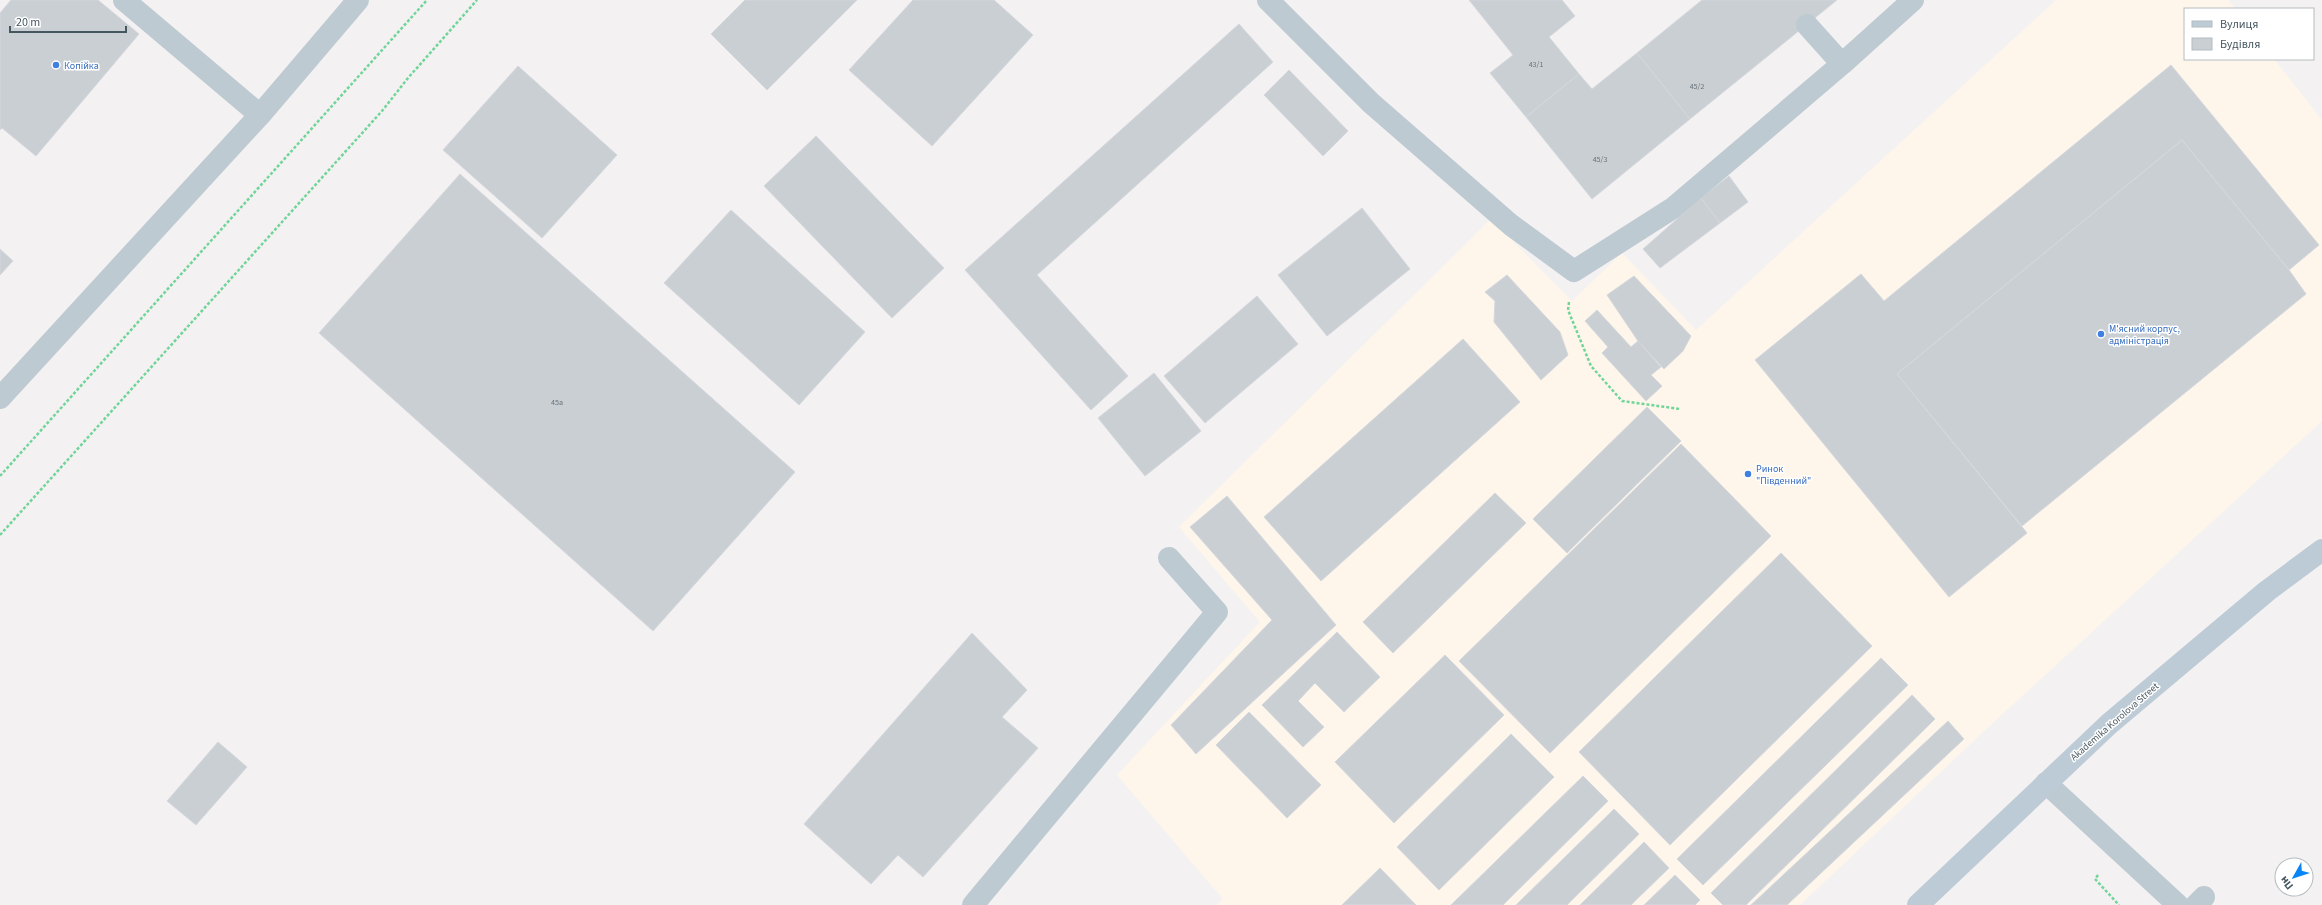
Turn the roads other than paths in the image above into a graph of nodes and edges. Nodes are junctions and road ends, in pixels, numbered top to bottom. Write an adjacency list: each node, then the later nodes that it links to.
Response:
1 (124, 0): 7 (lane)
2 (358, 0): 7 (lane)
3 (1268, 0): 6 (lane)
4 (1913, 0): 6 (lane)
5 (1807, 25): 6 (lane)
6 (1842, 64)
7 (260, 115): 8 (lane)
8 (0, 398)
9 (2322, 550): 11 (main road, Akademika Korolova Street)
10 (1169, 558): 12 (lane)
11 (2046, 783): 13 (main road, Akademika Korolova Street); 14 (lane)
12 (973, 905)
13 (1918, 905)
14 (2178, 905)

